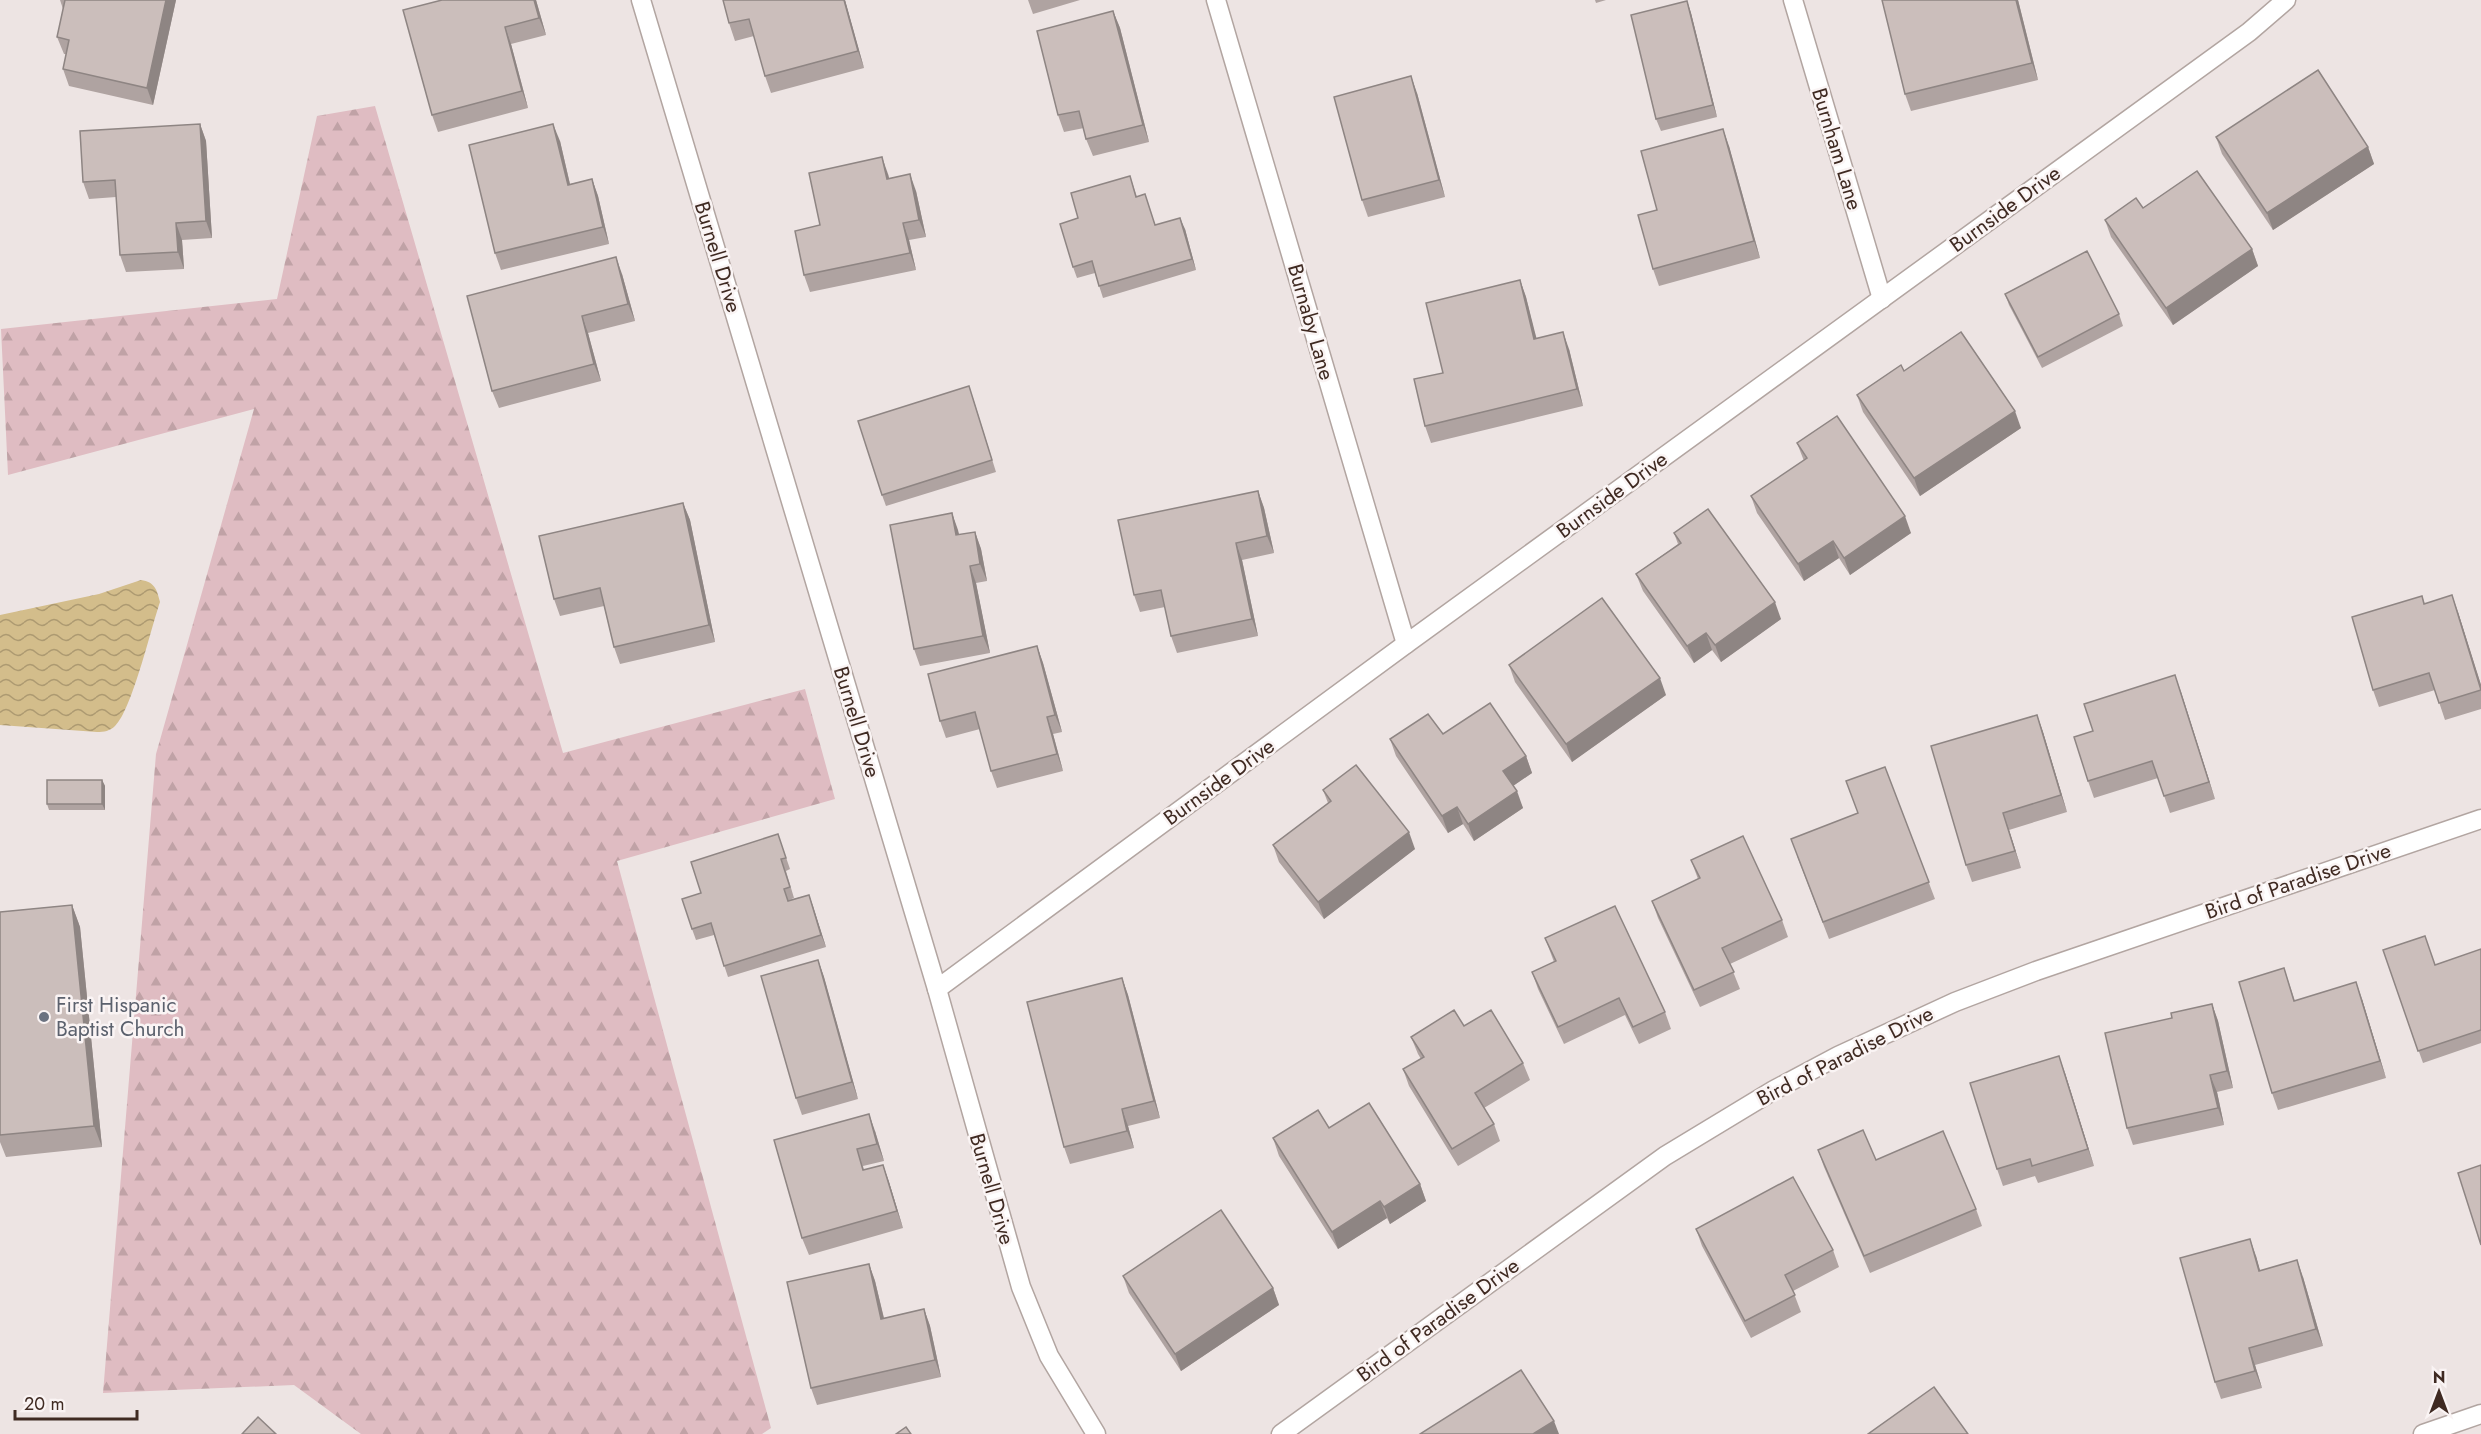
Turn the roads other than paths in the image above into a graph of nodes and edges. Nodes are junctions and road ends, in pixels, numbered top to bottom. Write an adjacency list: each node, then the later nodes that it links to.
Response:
1 (641, 0): 8 (street, Burnell Drive)
2 (1216, 0): 6 (street, Burnaby Lane)
3 (1793, 0): 5 (street, Burnham Lane)
4 (2286, 0): 5 (street, Burnside Drive)
5 (1882, 298): 6 (street, Burnside Drive)
6 (1406, 644): 8 (street, Burnside Drive)
7 (2481, 819): 10 (street, Bird of Paradise Drive)
8 (937, 989): 11 (street, Burnell Drive)
9 (2481, 1414): 12 (street)
10 (1289, 1432)
11 (1096, 1434)
12 (2424, 1434)

